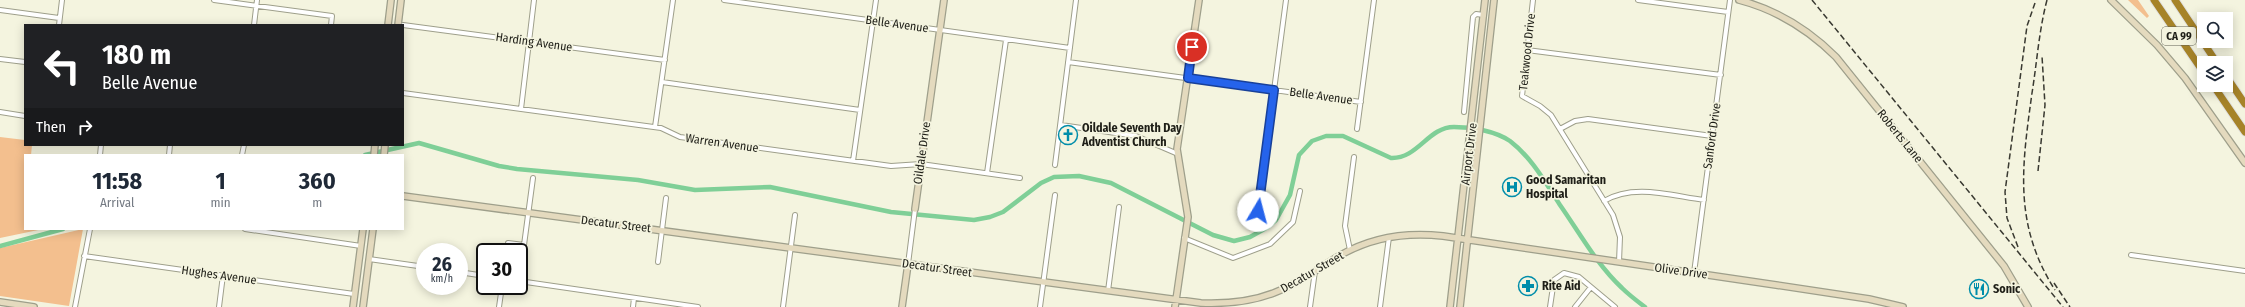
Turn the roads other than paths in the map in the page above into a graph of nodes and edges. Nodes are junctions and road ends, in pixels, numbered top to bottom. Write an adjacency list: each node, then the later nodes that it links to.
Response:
1 (62, 0): 28 (street)
2 (214, 0): 24 (street)
3 (257, 0): 24 (street)
4 (391, 0): 33 (street)
5 (401, 0): 34 (street)
6 (534, 0): 38 (street)
7 (673, 0): 43 (street)
8 (724, 0): 29 (street, Belle Avenue)
9 (876, 0): 29 (street)
10 (944, 0): 36 (street, Oildale Drive)
11 (1076, 0): 39 (street)
12 (1199, 0): 48 (street)
13 (1286, 0): 51 (street)
14 (1374, 0): 54 (street)
15 (1485, 0): 27 (street, Airport Drive)
16 (1494, 0): 95 (street, Airport Drive)
17 (1533, 0): 40 (street, Teakwood Drive)
18 (1638, 0): 26 (street)
19 (1730, 0): 26 (street, Sanford Drive)
20 (1739, 0): 141 (street, Roberts Lane)
21 (2111, 0): 70 (street)
22 (2154, 0): 46 (highway, CA 99)
23 (2175, 0): 41 (highway, CA 99)
24 (257, 6): 31 (street); 32 (street)
25 (0, 10): 28 (street)
26 (1728, 12): 47 (street, Sanford Drive)
27 (1484, 15): 59 (street); 94 (street, Airport Drive)
28 (59, 18): 30 (street)
29 (873, 21): 36 (street, Belle Avenue); 57 (street)
30 (59, 24)
31 (254, 24)
32 (331, 24)
33 (388, 24)
34 (398, 24)
35 (404, 25): 38 (street, Harding Avenue)
36 (940, 30): 37 (street, Belle Avenue); 71 (street, Oildale Drive)
37 (1006, 40): 39 (street, Belle Avenue); 73 (street)
38 (529, 42): 43 (street, Harding Avenue); 56 (street)
39 (1070, 48): 45 (street)
40 (1527, 50): 47 (street); 64 (street, Teakwood Drive)
41 (2213, 56)
42 (0, 59): 44 (street)
43 (665, 60): 49 (street)
44 (24, 62)
45 (1068, 62): 48 (street, Belle Avenue); 61 (street)
46 (2197, 63)
47 (1720, 75): 66 (street, Sanford Drive)
48 (1188, 78): 51 (street, Belle Avenue); 67 (street)
49 (662, 82): 57 (street); 62 (street)
50 (2233, 86): 55 (highway)
51 (1274, 90): 54 (street, Belle Avenue); 84 (street)
52 (2218, 92): 65 (highway)
53 (404, 93): 56 (street, Warren Avenue)
54 (1361, 102): 63 (street)
55 (2245, 104)
56 (521, 109): 62 (street, Warren Avenue)
57 (860, 110): 69 (street)
58 (0, 112): 60 (street)
59 (1464, 112)
60 (24, 116)
61 (1061, 125): 67 (street); 72 (street)
62 (655, 128): 69 (street, Warren Avenue)
63 (1357, 129)
64 (1560, 129): 66 (street); 81 (street, Teakwood Drive)
65 (2245, 132)
66 (1712, 136): 80 (street, Sanford Drive)
67 (1178, 154): 92 (street)
68 (1354, 157): 99 (street)
69 (853, 161): 71 (street, Warren Avenue)
70 (2245, 163)
71 (921, 164): 73 (street, Warren Avenue); 83 (street, Oildale Drive)
72 (1055, 165)
73 (987, 173): 75 (street, Warren Avenue)
74 (532, 178): 85 (street)
75 (1020, 178)
76 (1300, 192): 92 (street)
77 (1055, 195): 113 (street)
78 (404, 196): 85 (street, Decatur Street)
79 (666, 198): 91 (street)
80 (1704, 200): 81 (street); 110 (street, Sanford Drive)
81 (1604, 201): 104 (street, Teakwood Drive)
82 (1119, 207): 115 (street)
83 (915, 209): 105 (street, Oildale Drive)
84 (1258, 211)
85 (528, 213): 91 (street, Decatur Street); 96 (street)
86 (795, 215): 98 (street)
87 (90, 230): 101 (street)
88 (252, 230): 97 (street)
89 (363, 230): 97 (street)
90 (373, 230): 102 (street)
91 (662, 230): 98 (street, Decatur Street); 103 (street)
92 (1184, 238): 119 (street)
93 (1389, 238): 94 (street, Decatur Street); 99 (street, Decatur Street); 134 (street)
94 (1459, 239): 95 (street, Olive Drive); 135 (street, Airport Drive)
95 (1468, 240): 104 (street, Olive Drive); 136 (street, Airport Drive)
96 (524, 243)
97 (361, 246): 107 (street); 116 (street)
98 (790, 249): 105 (street, Decatur Street); 129 (street)
99 (1350, 250): 108 (street, Decatur Street)
100 (2131, 254): 109 (street)
101 (84, 256): 111 (street, Hughes Avenue); 122 (street)
102 (369, 259): 106 (street); 107 (street)
103 (658, 262)
104 (1619, 262): 110 (street, Olive Drive)
105 (908, 264): 113 (street, Decatur Street); 130 (street, Oildale Drive)
106 (416, 266)
107 (368, 268): 125 (street)
108 (1315, 271): 119 (street, Decatur Street); 133 (street)
109 (2245, 271)
110 (1694, 273): 140 (street, Olive Drive)
111 (223, 275): 116 (street, Hughes Avenue); 123 (street)
112 (528, 282): 118 (street)
113 (1043, 282): 115 (street, Decatur Street); 131 (street)
114 (1591, 287): 137 (street); 138 (street); 139 (street)
115 (1108, 291): 119 (street, Decatur Street)
116 (354, 294): 124 (street)
117 (501, 295): 126 (street)
118 (634, 298): 127 (street); 128 (street)
119 (1176, 300): 132 (street)
120 (0, 302): 121 (street)
121 (34, 307)
122 (75, 307)
123 (219, 307)
124 (353, 307)
125 (363, 307)
126 (499, 307)
127 (633, 307)
128 (698, 307)
129 (783, 307)
130 (902, 307)
131 (1040, 307)
132 (1175, 307)
133 (1310, 307)
134 (1380, 307)
135 (1450, 307)
136 (1460, 307)
137 (1550, 307)
138 (1575, 307)
139 (1615, 307)
140 (1903, 307)
141 (2028, 307)

